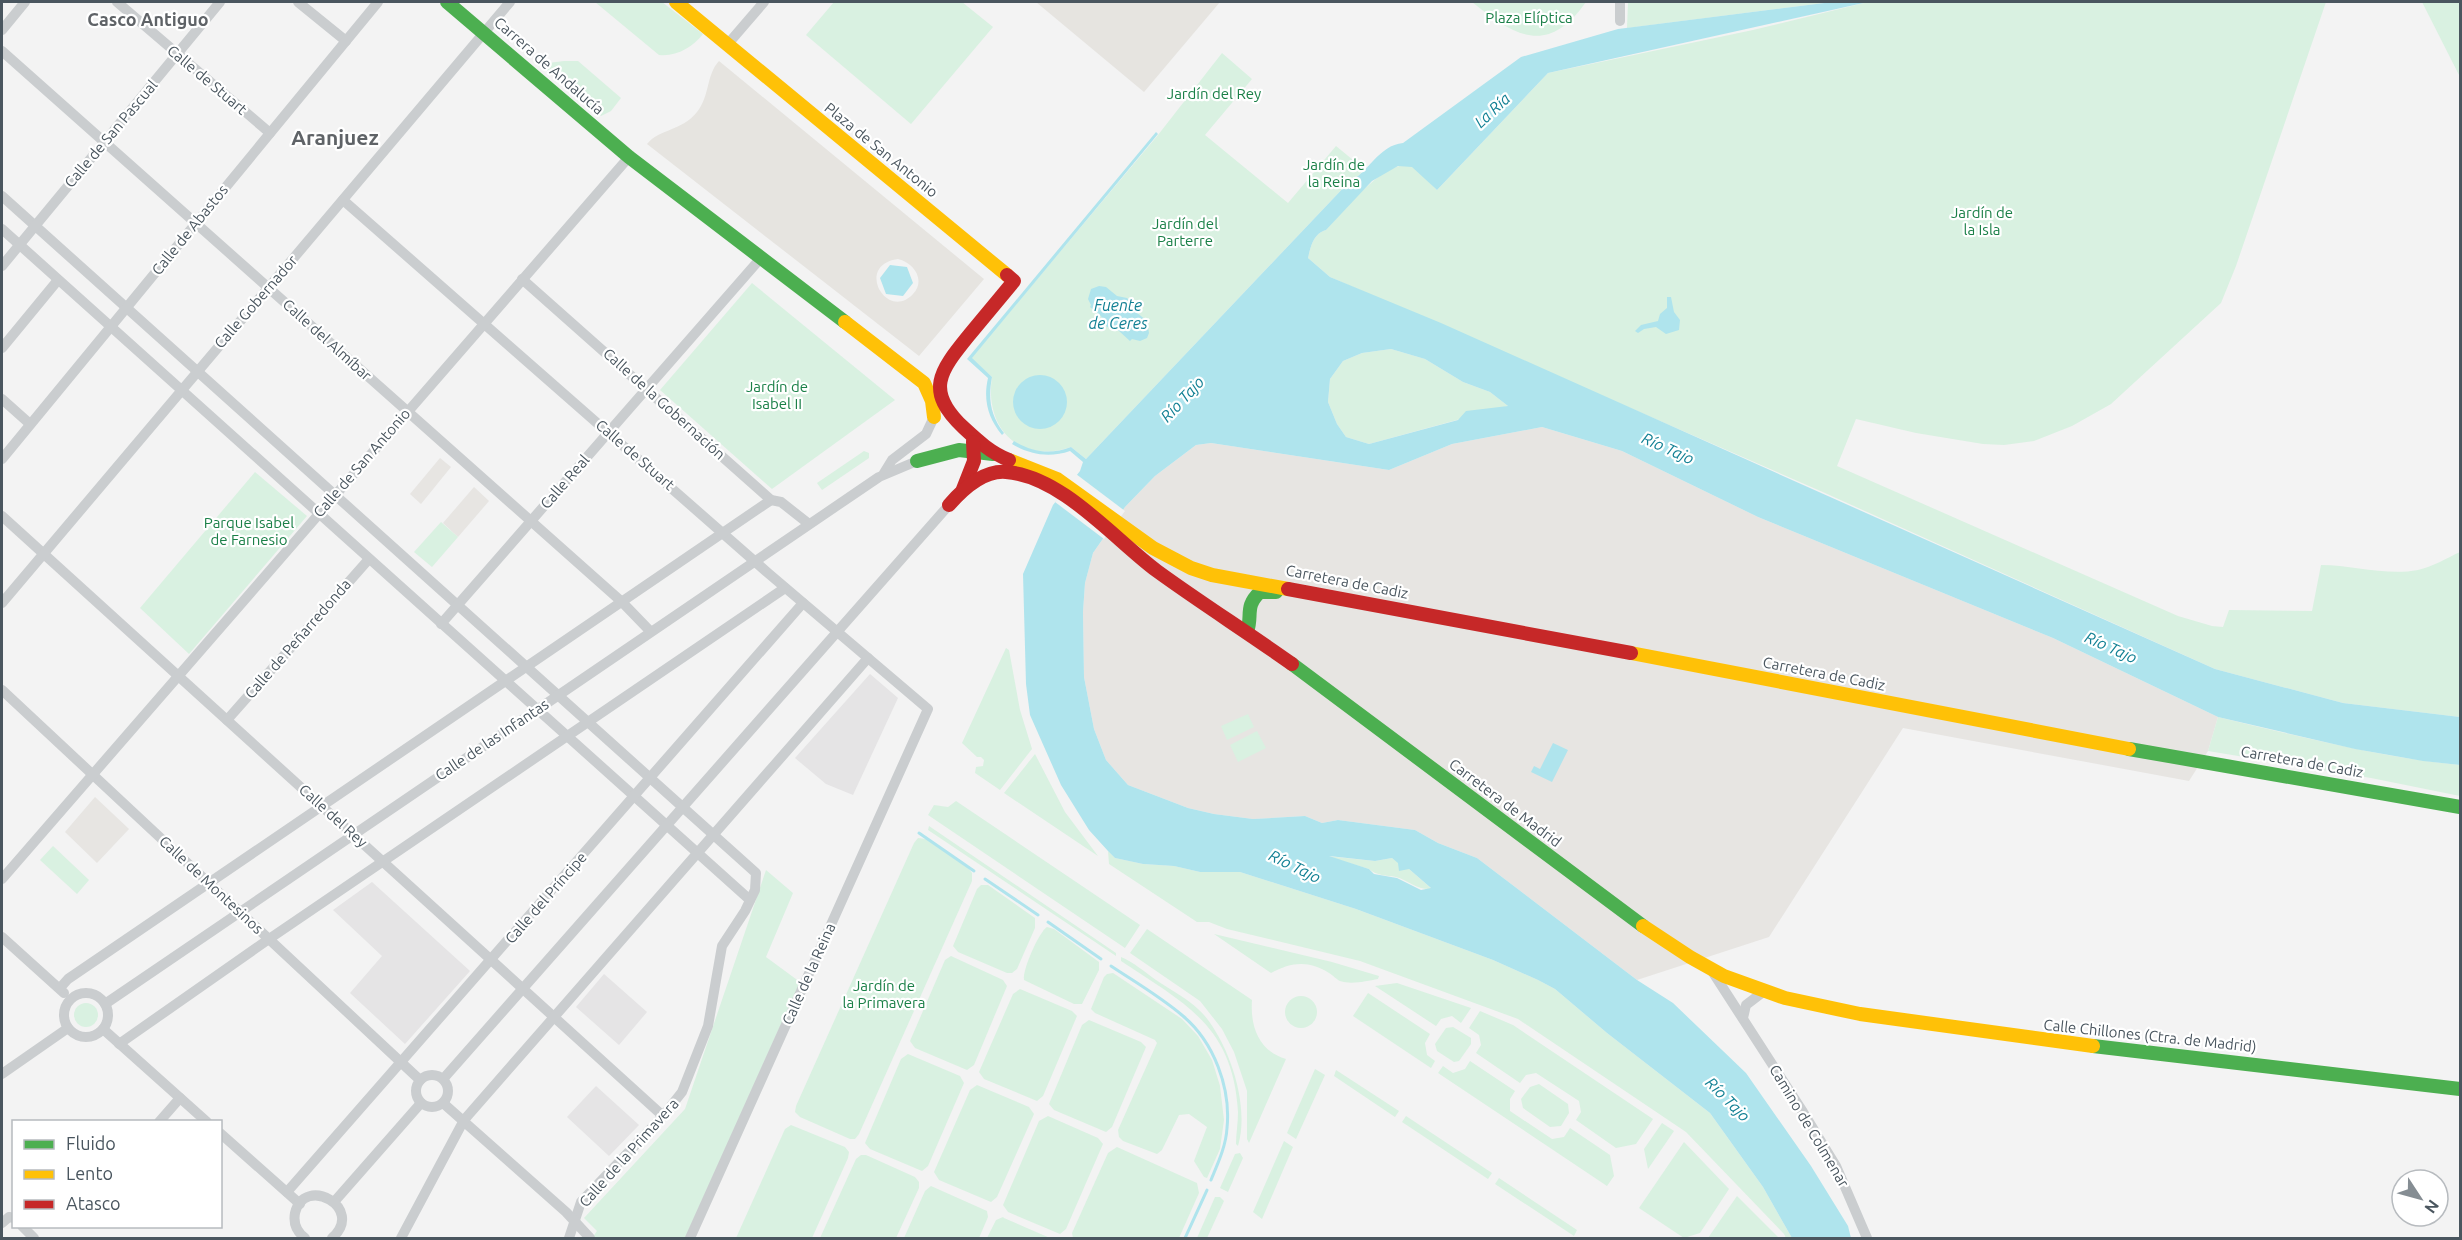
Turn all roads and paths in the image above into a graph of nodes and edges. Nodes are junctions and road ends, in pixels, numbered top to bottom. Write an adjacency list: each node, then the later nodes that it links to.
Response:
1 (26, 2): 12 (street)
2 (117, 2): 17 (street, Calle de Stuart)
3 (220, 2): 17 (street, Calle de San Pascual)
4 (298, 2): 14 (street)
5 (378, 2): 14 (street, Calle de Abastos)
6 (447, 2): 13 (main road, Carrera de Andalucía)
7 (510, 2): 13 (street, Calle Gobernador)
8 (676, 2): 15 (main road, Plaza de San Antonio)
9 (764, 2): 15 (street)
10 (1620, 2): 11 (street)
11 (1620, 21)
12 (2, 30)
13 (484, 32): 20 (main road, Carrera de Andalucía); 22 (street, Calle Gobernador)
14 (346, 41): 18 (street, Calle de Abastos)
15 (727, 45): 39 (main road, Plaza de San Antonio)
16 (2, 51): 19 (street, Calle del Almíbar)
17 (176, 54): 18 (street, Calle de Stuart); 19 (street, Calle de San Pascual)
18 (270, 133): 23 (street, Calle de Abastos)
19 (104, 142): 23 (street, Calle del Almíbar); 24 (street, Calle de San Pascual)
20 (629, 157): 27 (main road); 29 (street, Calle de San Antonio)
21 (2, 196): 24 (street)
22 (343, 200): 31 (street, Calle Gobernador); 33 (street, Calle de Stuart)
23 (196, 223): 31 (street, Calle del Almíbar); 32 (street, Calle de Abastos)
24 (35, 226): 26 (street, Calle de San Pascual); 32 (street)
25 (2, 229): 26 (street)
26 (19, 245): 28 (street, Calle de San Pascual); 30 (street)
27 (760, 259): 37 (street, Calle Real); 39 (main road)
28 (2, 266)
29 (522, 279): 33 (street, Calle de San Antonio); 37 (street, Calle de la Gobernación)
30 (58, 280): 34 (street); 35 (street)
31 (268, 288): 36 (street, Calle Gobernador); 41 (street, Calle del Almíbar)
32 (126, 308): 34 (street, Calle de Abastos); 36 (street)
33 (484, 323): 41 (street, Calle de San Antonio); 44 (street, Calle de Stuart)
34 (111, 327): 38 (street); 43 (street, Calle de Abastos)
35 (2, 348)
36 (197, 371): 38 (street, Calle Gobernador); 53 (street)
37 (647, 388): 44 (street, Calle Real); 54 (street, Calle de la Gobernación)
38 (180, 390): 56 (street); 62 (street, Calle Gobernador)
39 (931, 390): 42 (main road); 45 (main road)
40 (2, 399): 43 (street)
41 (408, 411): 53 (street, Calle de San Antonio); 58 (street, Calle del Almíbar)
42 (934, 417): 50 (street)
43 (30, 424): 48 (street, Calle de Abastos)
44 (609, 432): 58 (street, Calle Real); 61 (street, Calle de Stuart)
45 (971, 435): 46 (main road); 47 (main road)
46 (975, 451): 47 (main road); 49 (main road); 51 (main road)
47 (1001, 457): 52 (main road)
48 (2, 459)
49 (917, 461): 50 (street)
50 (881, 475): 59 (street, Calle de las Infantas)
51 (963, 489): 52 (main road); 55 (main road)
52 (1064, 490): 60 (main road)
53 (335, 495): 56 (street, Calle de San Antonio); 70 (street)
54 (771, 500): 59 (street, Calle de la Gobernación); 61 (street)
55 (949, 505): 73 (street)
56 (319, 514): 63 (street); 77 (street, Calle de San Antonio)
57 (2, 516): 62 (street, Calle del Rey)
58 (531, 521): 67 (street, Calle del Almíbar); 70 (street, Calle Real)
59 (809, 524): 64 (street, Calle de las Infantas)
60 (1113, 527): 66 (main road, Carretera de Cadiz); 74 (main road, Carretera de Madrid)
61 (723, 532): 64 (street, Calle de Stuart); 67 (street)
62 (43, 554): 68 (street, Calle Gobernador); 77 (street, Calle del Rey)
63 (369, 559): 71 (street); 83 (street, Calle de Peñarredonda)
64 (755, 561): 65 (street, Calle de Stuart); 72 (street, Calle de las Infantas)
65 (785, 588): 69 (street, Calle de Stuart); 84 (street)
66 (1289, 588): 74 (main road); 91 (main road, Carretera de Cadiz)
67 (622, 602): 72 (street, Calle del Almíbar); 76 (street)
68 (2, 603)
69 (803, 603): 73 (street, Calle de Stuart); 87 (street, Calle del Príncipe)
70 (458, 605): 71 (street, Calle Real); 76 (street)
71 (441, 624): 78 (street)
72 (650, 631): 80 (street, Calle de las Infantas)
73 (837, 631): 75 (street, Calle de Stuart); 90 (street)
74 (1247, 632): 104 (main road, Carretera de Madrid)
75 (868, 658): 81 (street, Calle de Stuart); 94 (street)
76 (527, 667): 78 (street); 80 (street)
77 (178, 676): 83 (street, Calle del Rey); 86 (street, Calle de San Antonio)
78 (506, 682): 82 (street); 89 (street)
79 (2, 690): 86 (street, Calle de Montesinos)
80 (559, 695): 82 (street, Calle de las Infantas); 84 (street)
81 (928, 709): 141 (street, Calle de la Reina)
82 (538, 710): 85 (street); 93 (street, Calle de las Infantas)
83 (227, 720): 89 (street, Calle del Rey)
84 (588, 722): 85 (street); 87 (street)
85 (567, 736): 88 (street); 96 (street)
86 (92, 775): 97 (street, Calle de San Antonio); 98 (street, Calle de Montesinos)
87 (651, 778): 88 (street, Calle del Príncipe); 90 (street)
88 (634, 796): 92 (street); 103 (street, Calle del Príncipe)
89 (322, 806): 93 (street, Calle del Rey); 98 (street)
90 (683, 807): 92 (street); 94 (street)
91 (2460, 807)
92 (666, 825): 95 (street); 106 (street)
93 (353, 834): 96 (street, Calle del Rey); 100 (street, Calle de las Infantas)
94 (714, 834): 95 (street); 99 (street)
95 (697, 853): 99 (street); 111 (street)
96 (383, 862): 102 (street); 103 (street, Calle del Rey)
97 (2, 879)
98 (208, 883): 100 (street, Calle de Montesinos); 105 (street)
99 (750, 900): 124 (street, Calle de la Primavera)
100 (240, 913): 102 (street, Calle de Montesinos); 109 (street, Calle de las Infantas)
101 (2, 937): 105 (street)
102 (269, 939): 115 (street); 116 (street, Calle de Montesinos)
103 (492, 961): 106 (street, Calle del Rey); 116 (street, Calle del Príncipe)
104 (1712, 970): 107 (main road, Carretera de Madrid); 112 (street, Camino de Colmenar)
105 (60, 988): 108 (street)
106 (522, 989): 111 (street, Calle del Rey); 118 (street)
107 (1763, 992): 110 (main road, Carretera de Madrid); 112 (street)
108 (71, 999): 109 (street); 113 (street)
109 (105, 1004): 114 (street)
110 (1837, 1009): 120 (main road, Calle Chillones (Ctra. de Madrid))
111 (554, 1018): 124 (street, Calle del Rey); 127 (street)
112 (1743, 1018): 142 (street, Camino de Colmenar)
113 (68, 1028): 114 (street); 117 (street)
114 (103, 1029): 115 (street)
115 (120, 1044): 121 (street)
116 (402, 1062): 119 (street, Calle de Montesinos); 129 (street, Calle del Príncipe)
117 (2, 1074)
118 (444, 1078): 119 (street); 123 (street)
119 (420, 1080): 122 (street)
120 (2460, 1089)
121 (180, 1098): 125 (street); 126 (street)
122 (421, 1103): 123 (street); 130 (street)
123 (443, 1103): 127 (street)
124 (663, 1116): 132 (street, Calle de la Primavera)
125 (161, 1120)
126 (205, 1120)
127 (464, 1120): 132 (street); 137 (street)
128 (222, 1135): 129 (street)
129 (286, 1192): 131 (street)
130 (334, 1202): 131 (street); 134 (street)
131 (300, 1204): 135 (street)
132 (574, 1220): 138 (street, Calle de la Primavera); 139 (street); 140 (street)
133 (23, 1228): 136 (street)
134 (336, 1237)
135 (303, 1238)
136 (34, 1239)
137 (402, 1239)
138 (568, 1239)
139 (590, 1239)
140 (599, 1239)
141 (690, 1239)
142 (1867, 1239)

